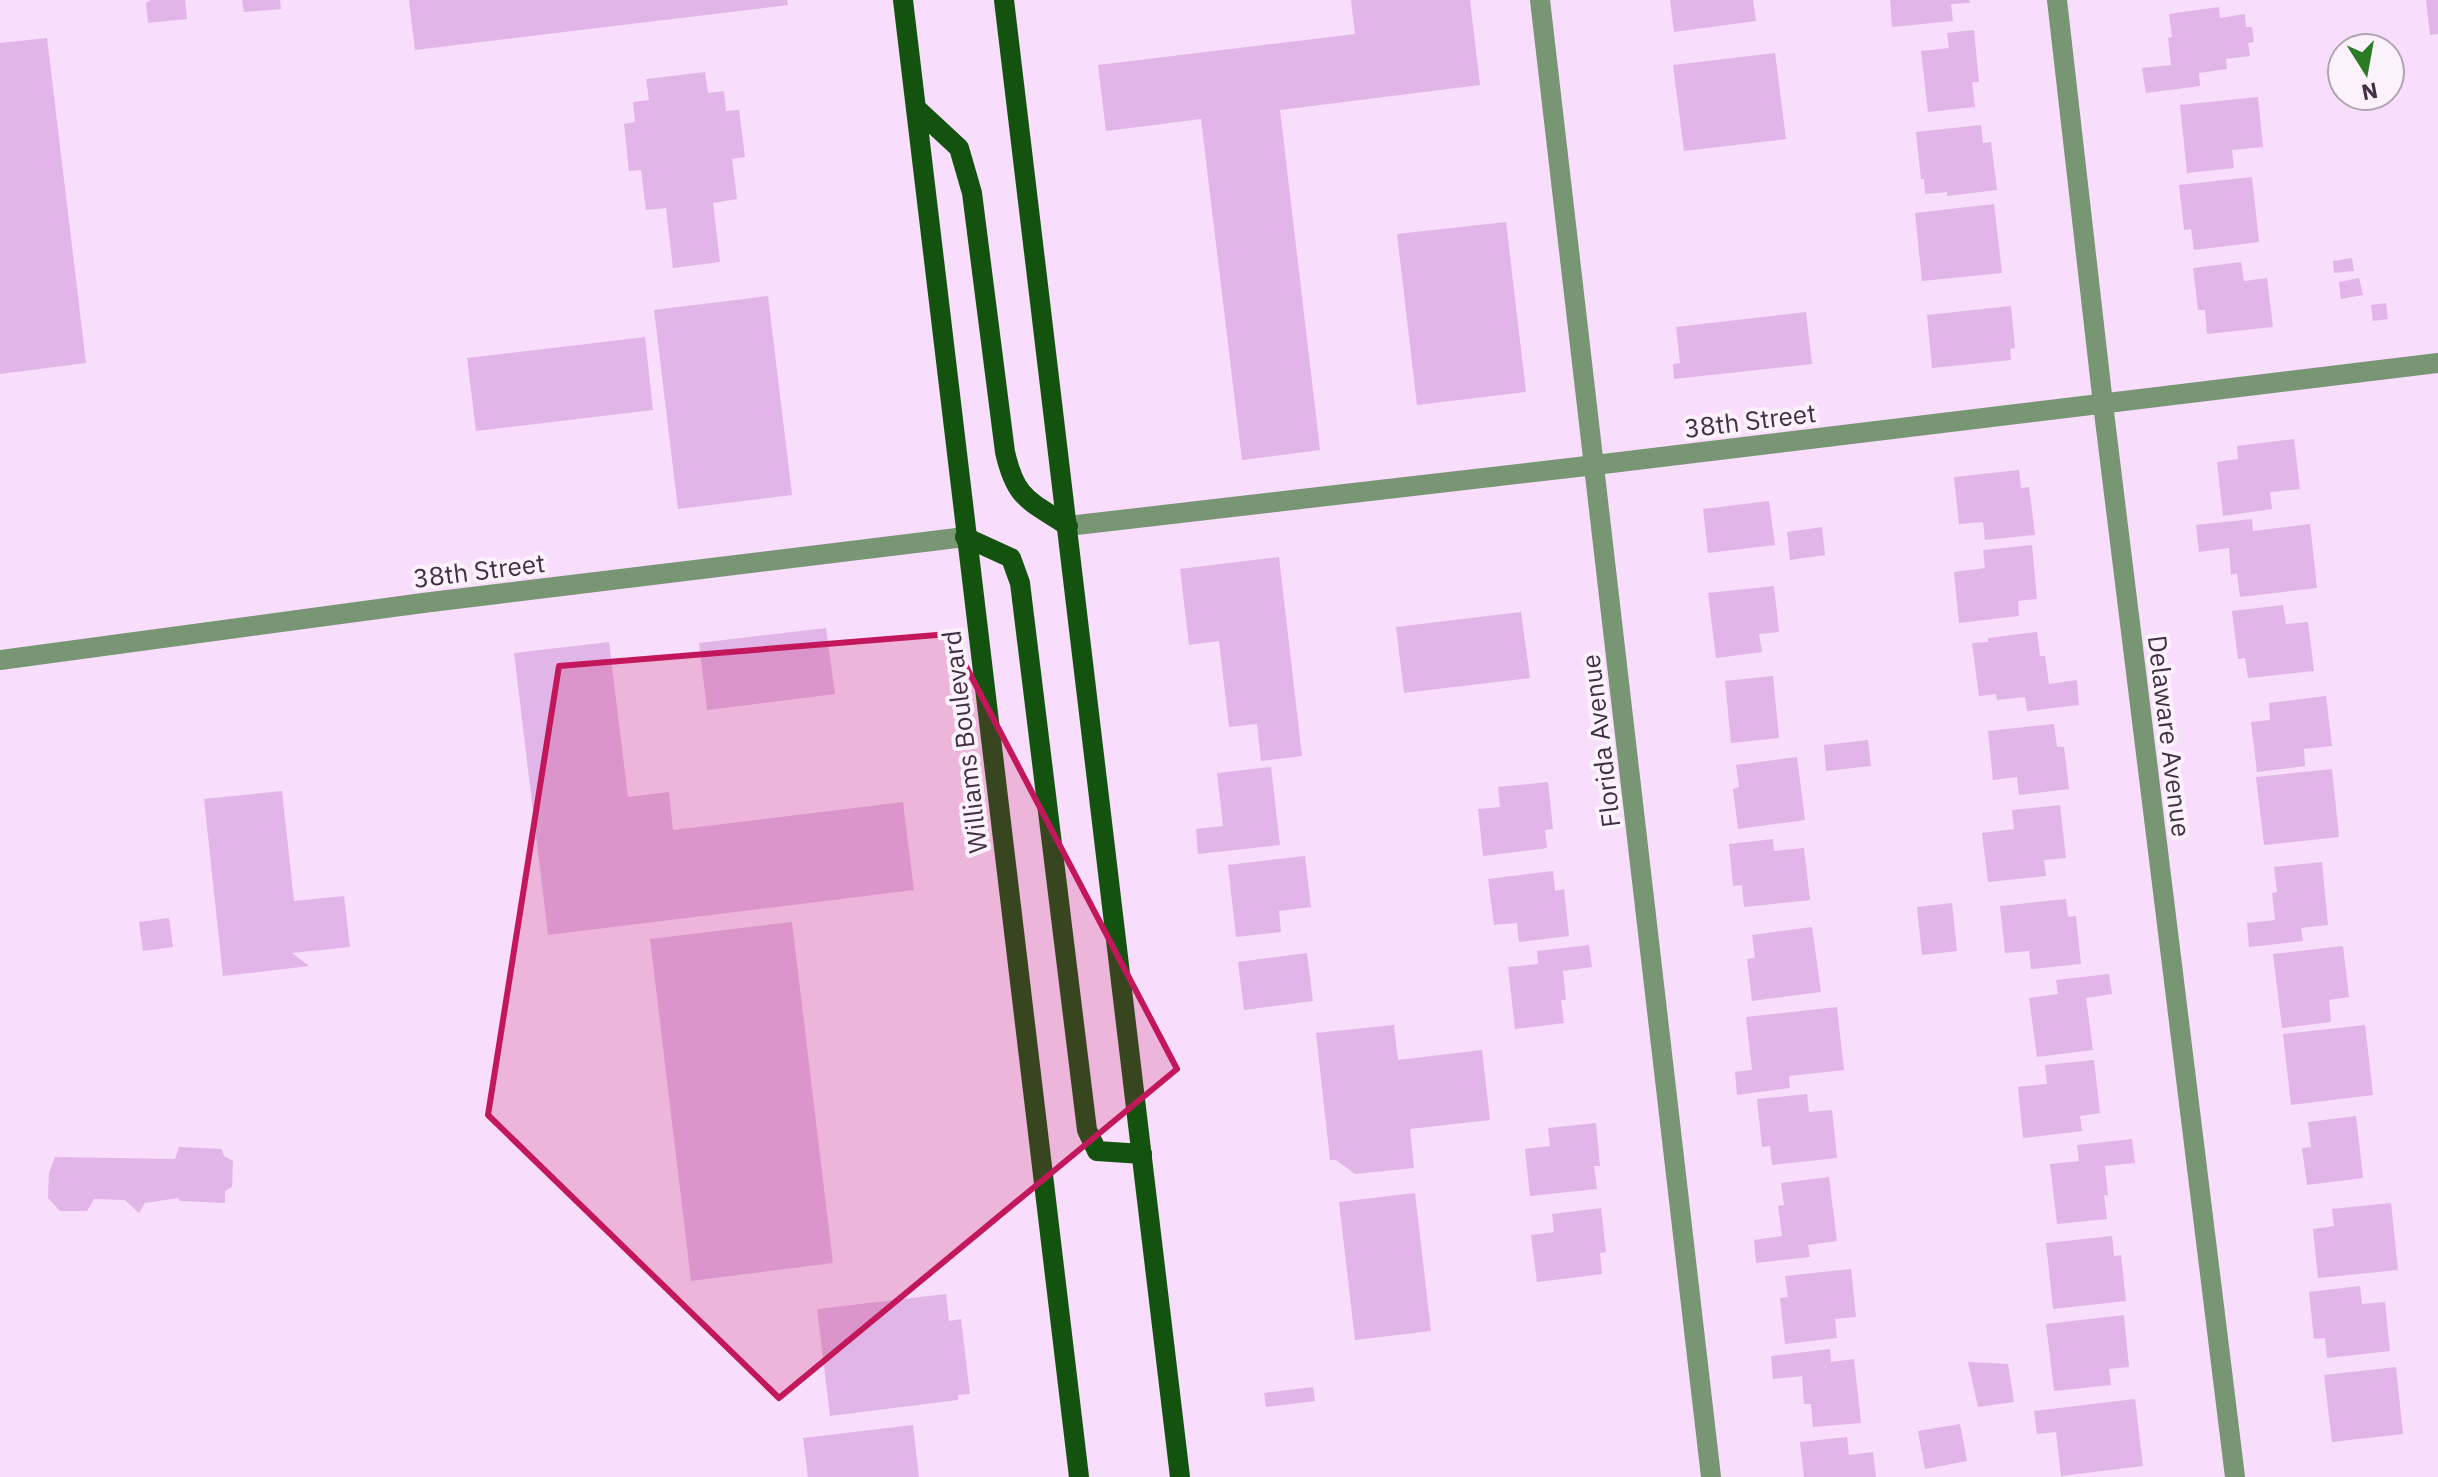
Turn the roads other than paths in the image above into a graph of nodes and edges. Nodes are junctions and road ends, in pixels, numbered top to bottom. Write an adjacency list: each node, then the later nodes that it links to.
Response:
1 (903, 0): 5 (main road, Williams Boulevard)
2 (1004, 0): 9 (main road)
3 (1540, 0): 8 (street, Florida Avenue)
4 (2057, 0): 7 (street, Delaware Avenue)
5 (916, 108): 9 (main road); 10 (main road, Williams Boulevard)
6 (2438, 363): 7 (street, 38th Street)
7 (2103, 404): 8 (street, 38th Street); 16 (street, Delaware Avenue)
8 (1595, 465): 9 (street, 38th Street); 15 (street, Florida Avenue)
9 (1068, 526): 12 (main road)
10 (965, 537): 11 (street, 38th Street); 12 (main road); 13 (main road, Williams Boulevard)
11 (0, 660)
12 (1142, 1154): 14 (main road)
13 (1079, 1477)
14 (1180, 1477)
15 (1711, 1477)
16 (2235, 1477)

